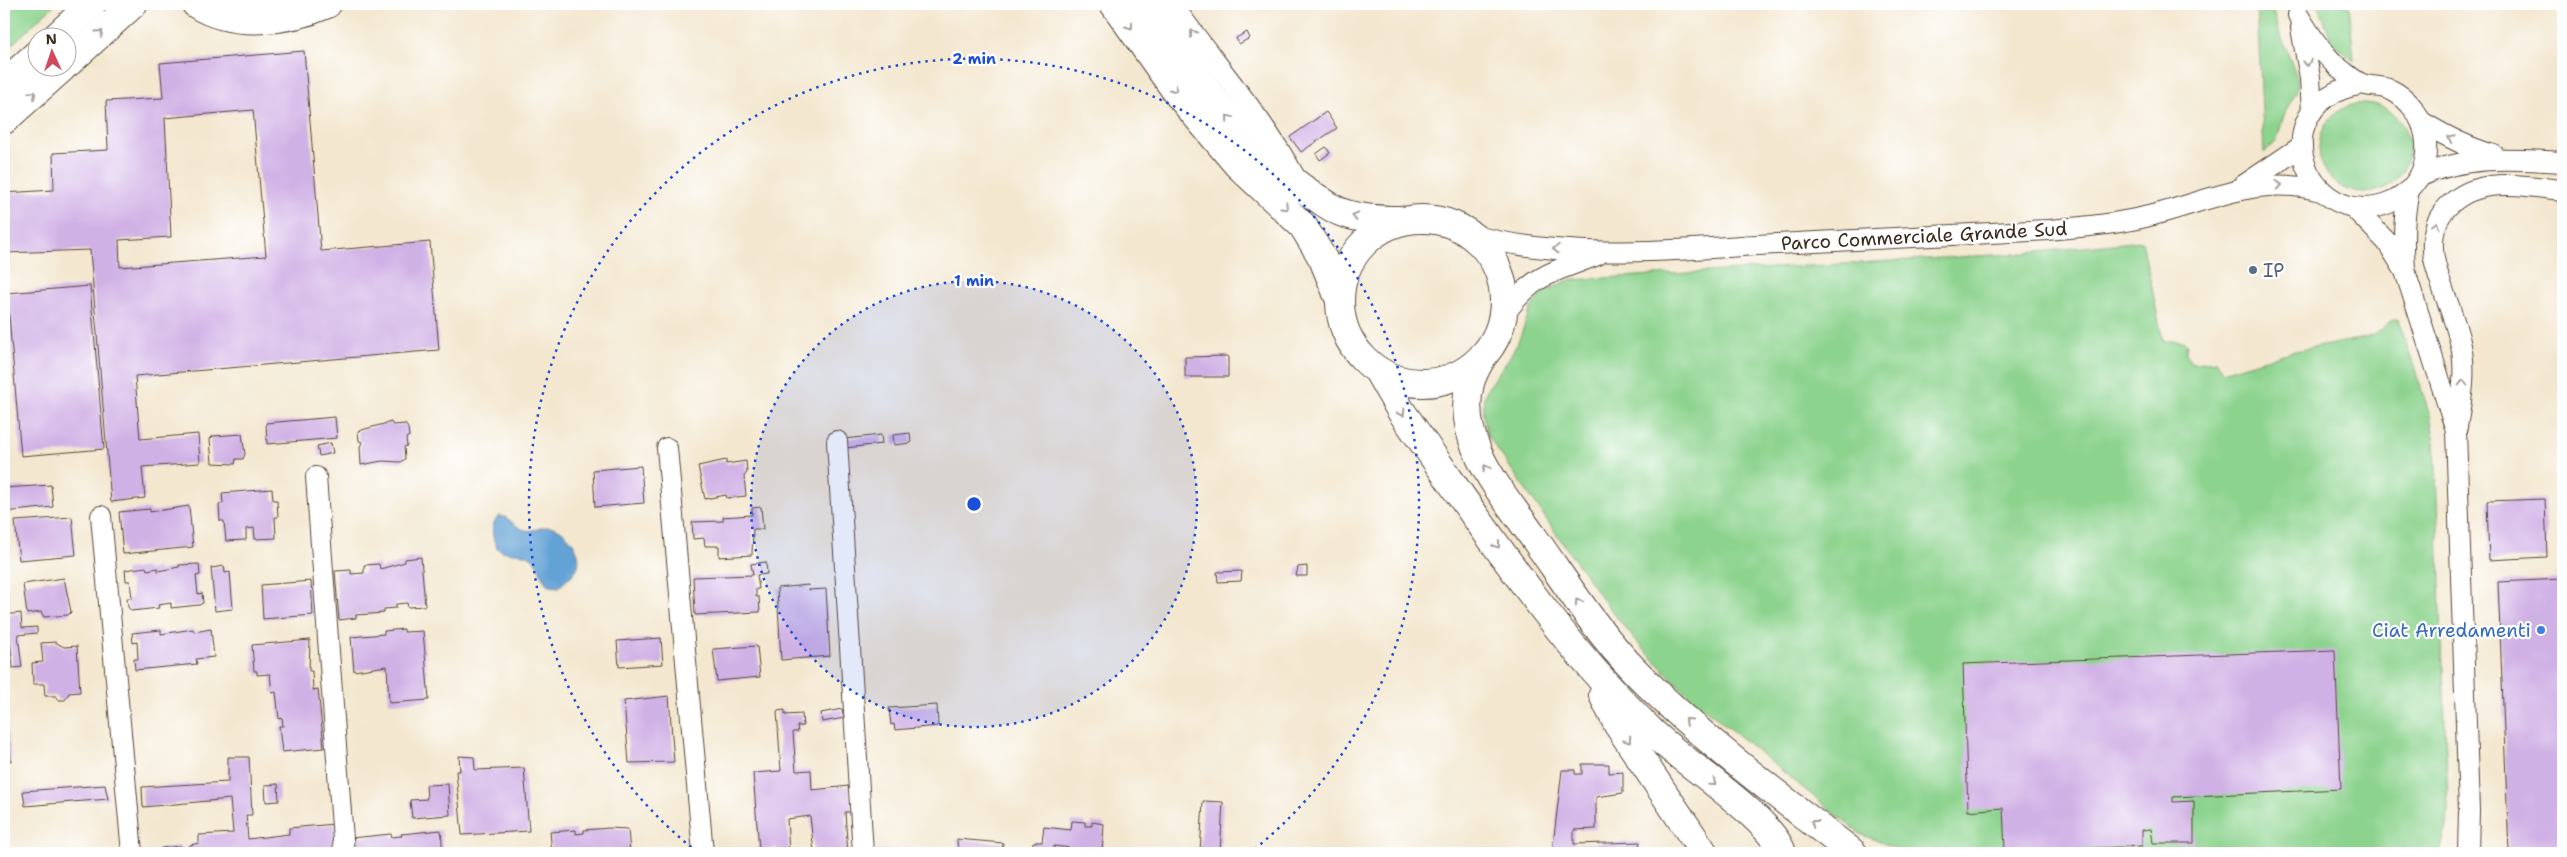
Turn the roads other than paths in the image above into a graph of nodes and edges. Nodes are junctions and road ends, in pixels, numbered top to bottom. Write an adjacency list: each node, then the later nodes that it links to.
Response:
1 (92, 4): 9 (main road)
2 (133, 4): 10 (main road, one-way to 2)
3 (196, 4): 4 (main road)
4 (327, 4)
5 (1114, 4): 31 (main road, one-way to 31)
6 (1146, 4): 22 (main road, one-way to 6)
7 (1172, 4): 22 (street, one-way to 7)
8 (2296, 9): 14 (street); 15 (street, one-way to 15)
9 (66, 28)
10 (78, 54)
11 (28, 62): 13 (main road)
12 (51, 78): 16 (main road, one-way to 12)
13 (4, 84)
14 (2363, 84): 15 (street); 17 (street)
15 (2312, 112): 18 (street)
16 (4, 120)
17 (2422, 122): 19 (street, one-way to 17); 21 (street)
18 (2302, 146): 23 (street, Parco Commerciale Grande Sud); 25 (street)
19 (2513, 159): 20 (street); 21 (street)
20 (2563, 162)
21 (2414, 183): 26 (street); 30 (street)
22 (1300, 187): 27 (main road, one-way to 22)
23 (2237, 189): 25 (street, Parco Commerciale Grande Sud, one-way to 25); 29 (street, Parco Commerciale Grande Sud)
24 (2563, 190): 35 (street, one-way to 24)
25 (2321, 191): 26 (street)
26 (2354, 208): 30 (street)
27 (1403, 220): 28 (main road); 31 (main road)
28 (1472, 235): 29 (street, Parco Commerciale Grande Sud, one-way to 28); 32 (main road)
29 (1605, 253): 32 (street, Parco Commerciale Grande Sud)
30 (2405, 271): 35 (street)
31 (1339, 298): 34 (main road)
32 (1503, 316): 33 (main road)
33 (1481, 359): 34 (main road); 48 (main road, one-way to 33)
34 (1378, 371): 40 (main road, one-way to 40)
35 (2456, 431): 41 (street)
36 (837, 441): 45 (street)
37 (667, 448): 44 (street)
38 (316, 477): 43 (street)
39 (101, 516): 42 (street)
40 (1588, 667): 46 (main road, one-way to 46); 47 (main road, one-way to 47)
41 (2469, 811): 49 (street); 50 (street)
42 (132, 853)
43 (344, 853)
44 (703, 853)
45 (863, 853)
46 (1704, 853)
47 (1782, 853)
48 (1853, 853)
49 (2459, 853)
50 (2468, 853)

